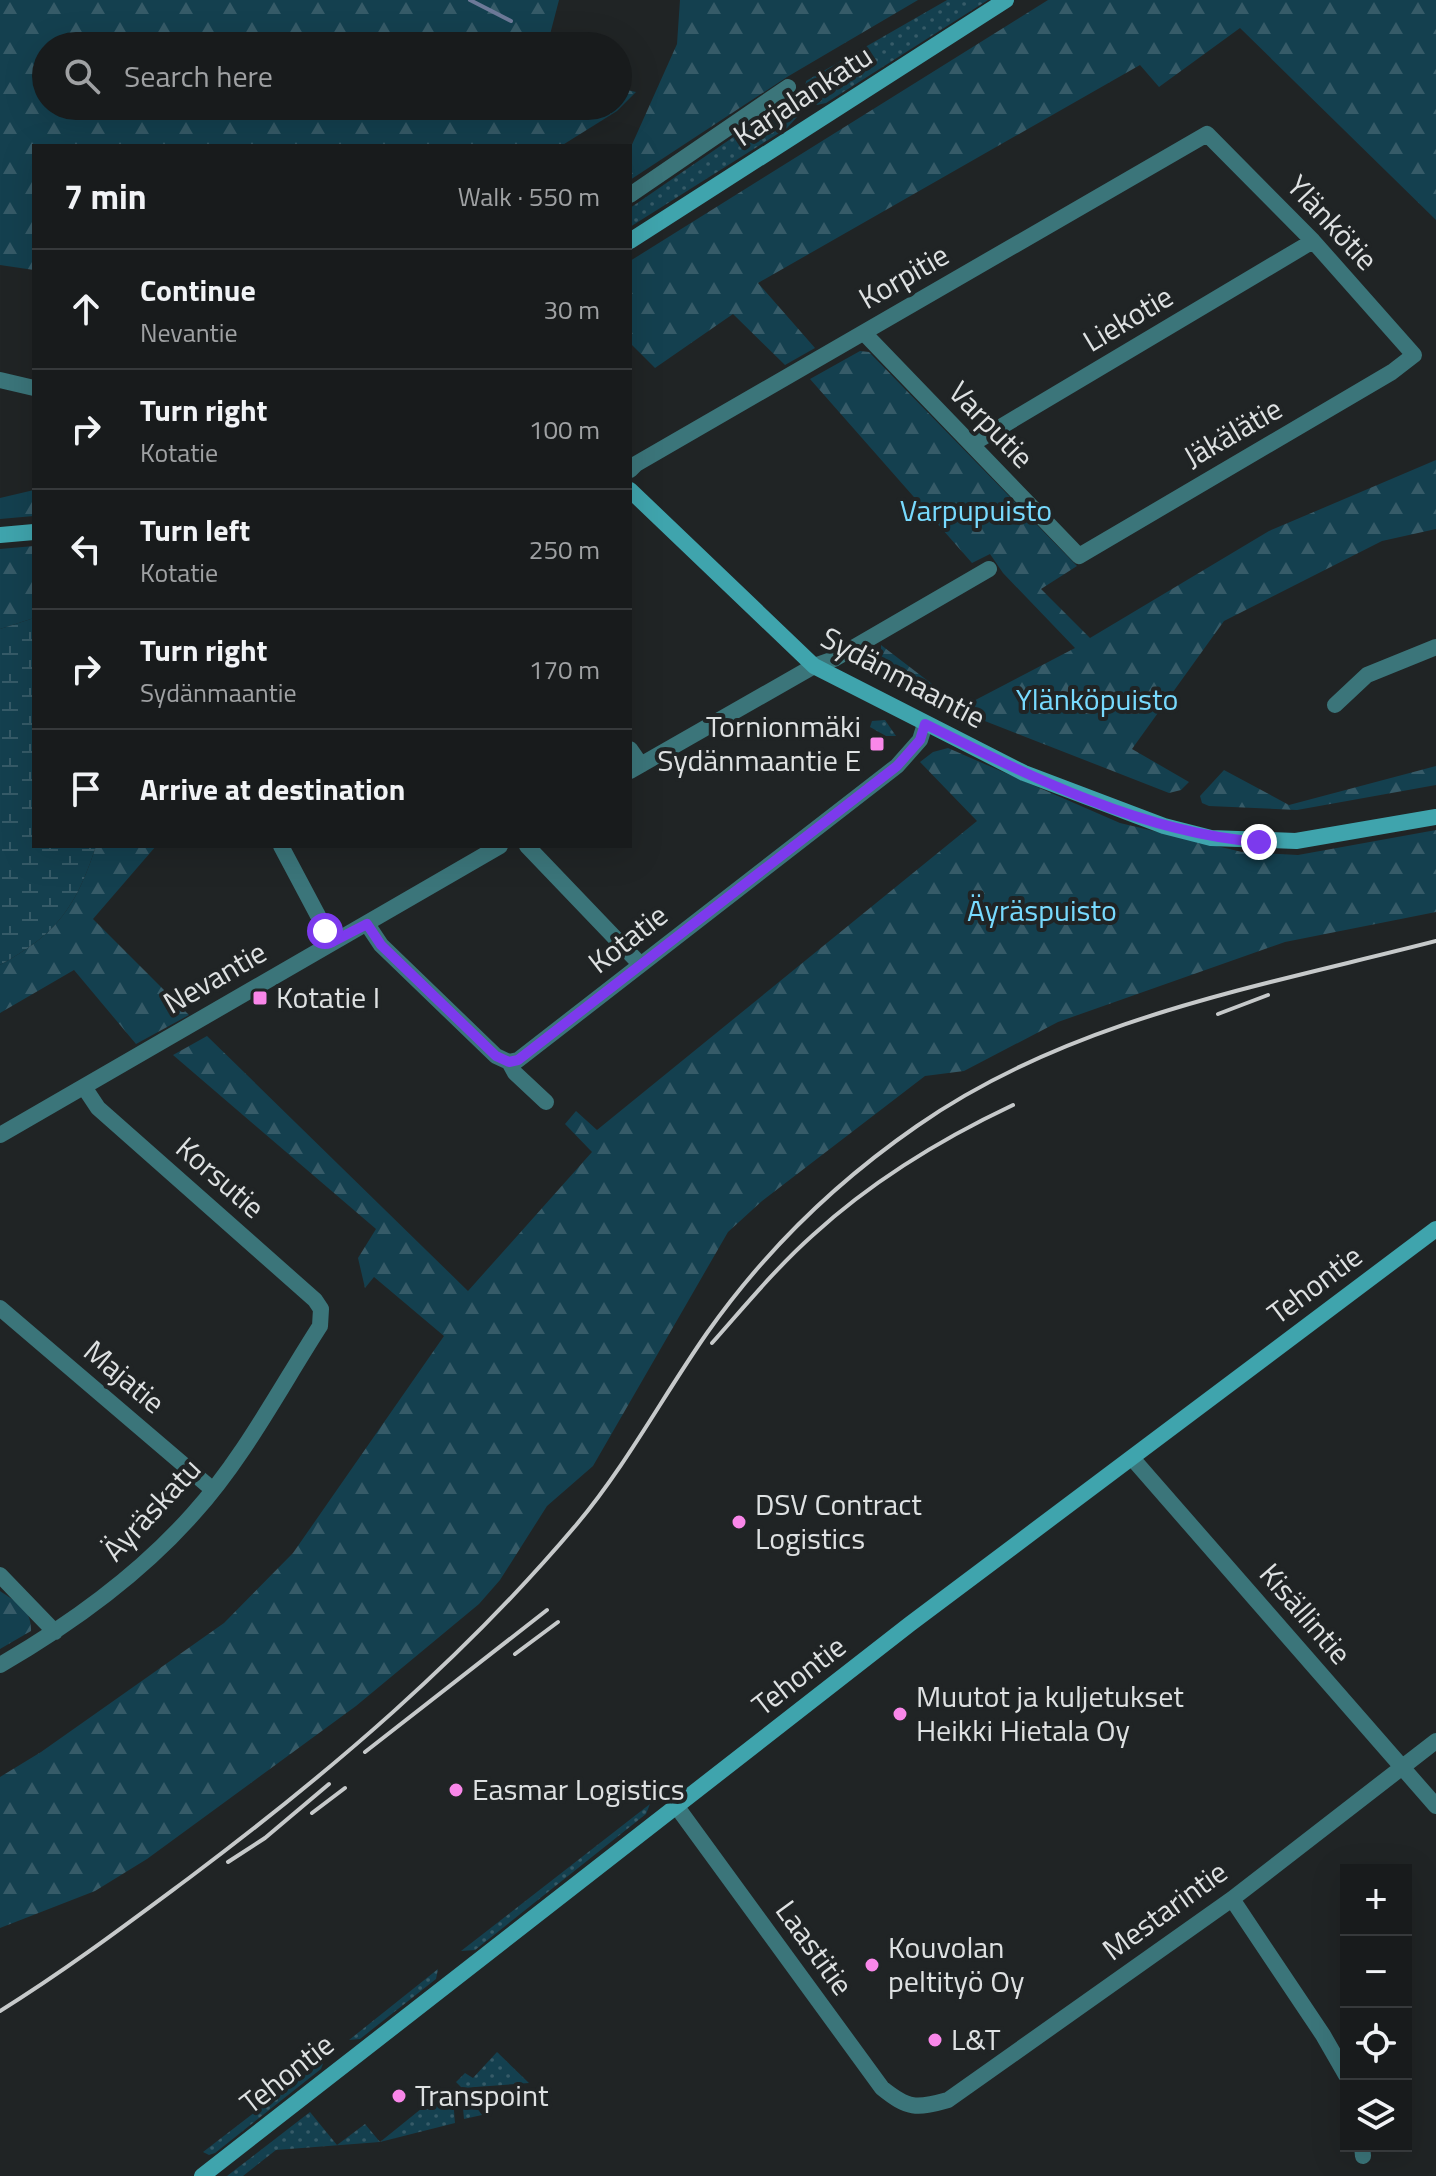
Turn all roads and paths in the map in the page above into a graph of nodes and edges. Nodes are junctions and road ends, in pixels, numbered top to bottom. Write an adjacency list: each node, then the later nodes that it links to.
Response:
1 (1006, 0): 5 (street, Karjalankatu)
2 (788, 87): 4 (street)
3 (1207, 134): 6 (street, Ylänkötie); 7 (street, Korpitie)
4 (632, 194)
5 (632, 240)
6 (1313, 241): 8 (street, Ylänkötie); 11 (street, Liekotie)
7 (864, 333): 11 (street, Varputie); 12 (street, Korpitie)
8 (1414, 355): 16 (street, Jäkälätie)
9 (0, 380): 10 (street)
10 (32, 388)
11 (972, 444): 16 (street, Varputie)
12 (632, 469)
13 (632, 492): 19 (street, Sydänmaantie)
14 (32, 532): 15 (street)
15 (0, 535)
16 (1079, 556)
17 (989, 569): 19 (street)
18 (1436, 647): 20 (street)
19 (814, 666): 21 (street, Sydänmaantie); 22 (street)
20 (1335, 705)
21 (925, 724): 23 (street, Sydänmaantie); 29 (street, Kotatie)
22 (636, 768)
23 (1436, 817)
24 (282, 848): 28 (street)
25 (497, 848): 27 (street, Nevantie)
26 (529, 848): 29 (street)
27 (367, 924): 28 (street, Nevantie); 30 (street)
28 (332, 942): 31 (street, Nevantie)
29 (640, 964): 30 (street, Kotatie)
30 (509, 1062): 32 (street)
31 (84, 1087): 33 (street, Nevantie); 36 (street, Korsutie)
32 (546, 1102)
33 (0, 1135)
34 (1436, 1229): 37 (street, Tehontie)
35 (0, 1308): 38 (street, Majatie)
36 (321, 1309): 38 (street, Äyräskatu)
37 (1132, 1458): 43 (street, Kisällintie); 45 (street, Tehontie)
38 (212, 1489): 40 (street, Äyräskatu)
39 (0, 1575): 40 (street)
40 (55, 1632): 41 (street, Äyräskatu)
41 (0, 1665)
42 (1436, 1741): 43 (street, Mestarintie)
43 (1401, 1767): 44 (street, Kisällintie); 46 (street, Mestarintie)
44 (1436, 1806)
45 (677, 1807): 48 (street, Laastitie); 49 (street, Tehontie)
46 (1232, 1899): 47 (street); 48 (street, Mestarintie)
47 (1340, 2065)
48 (917, 2106)
49 (202, 2176)

